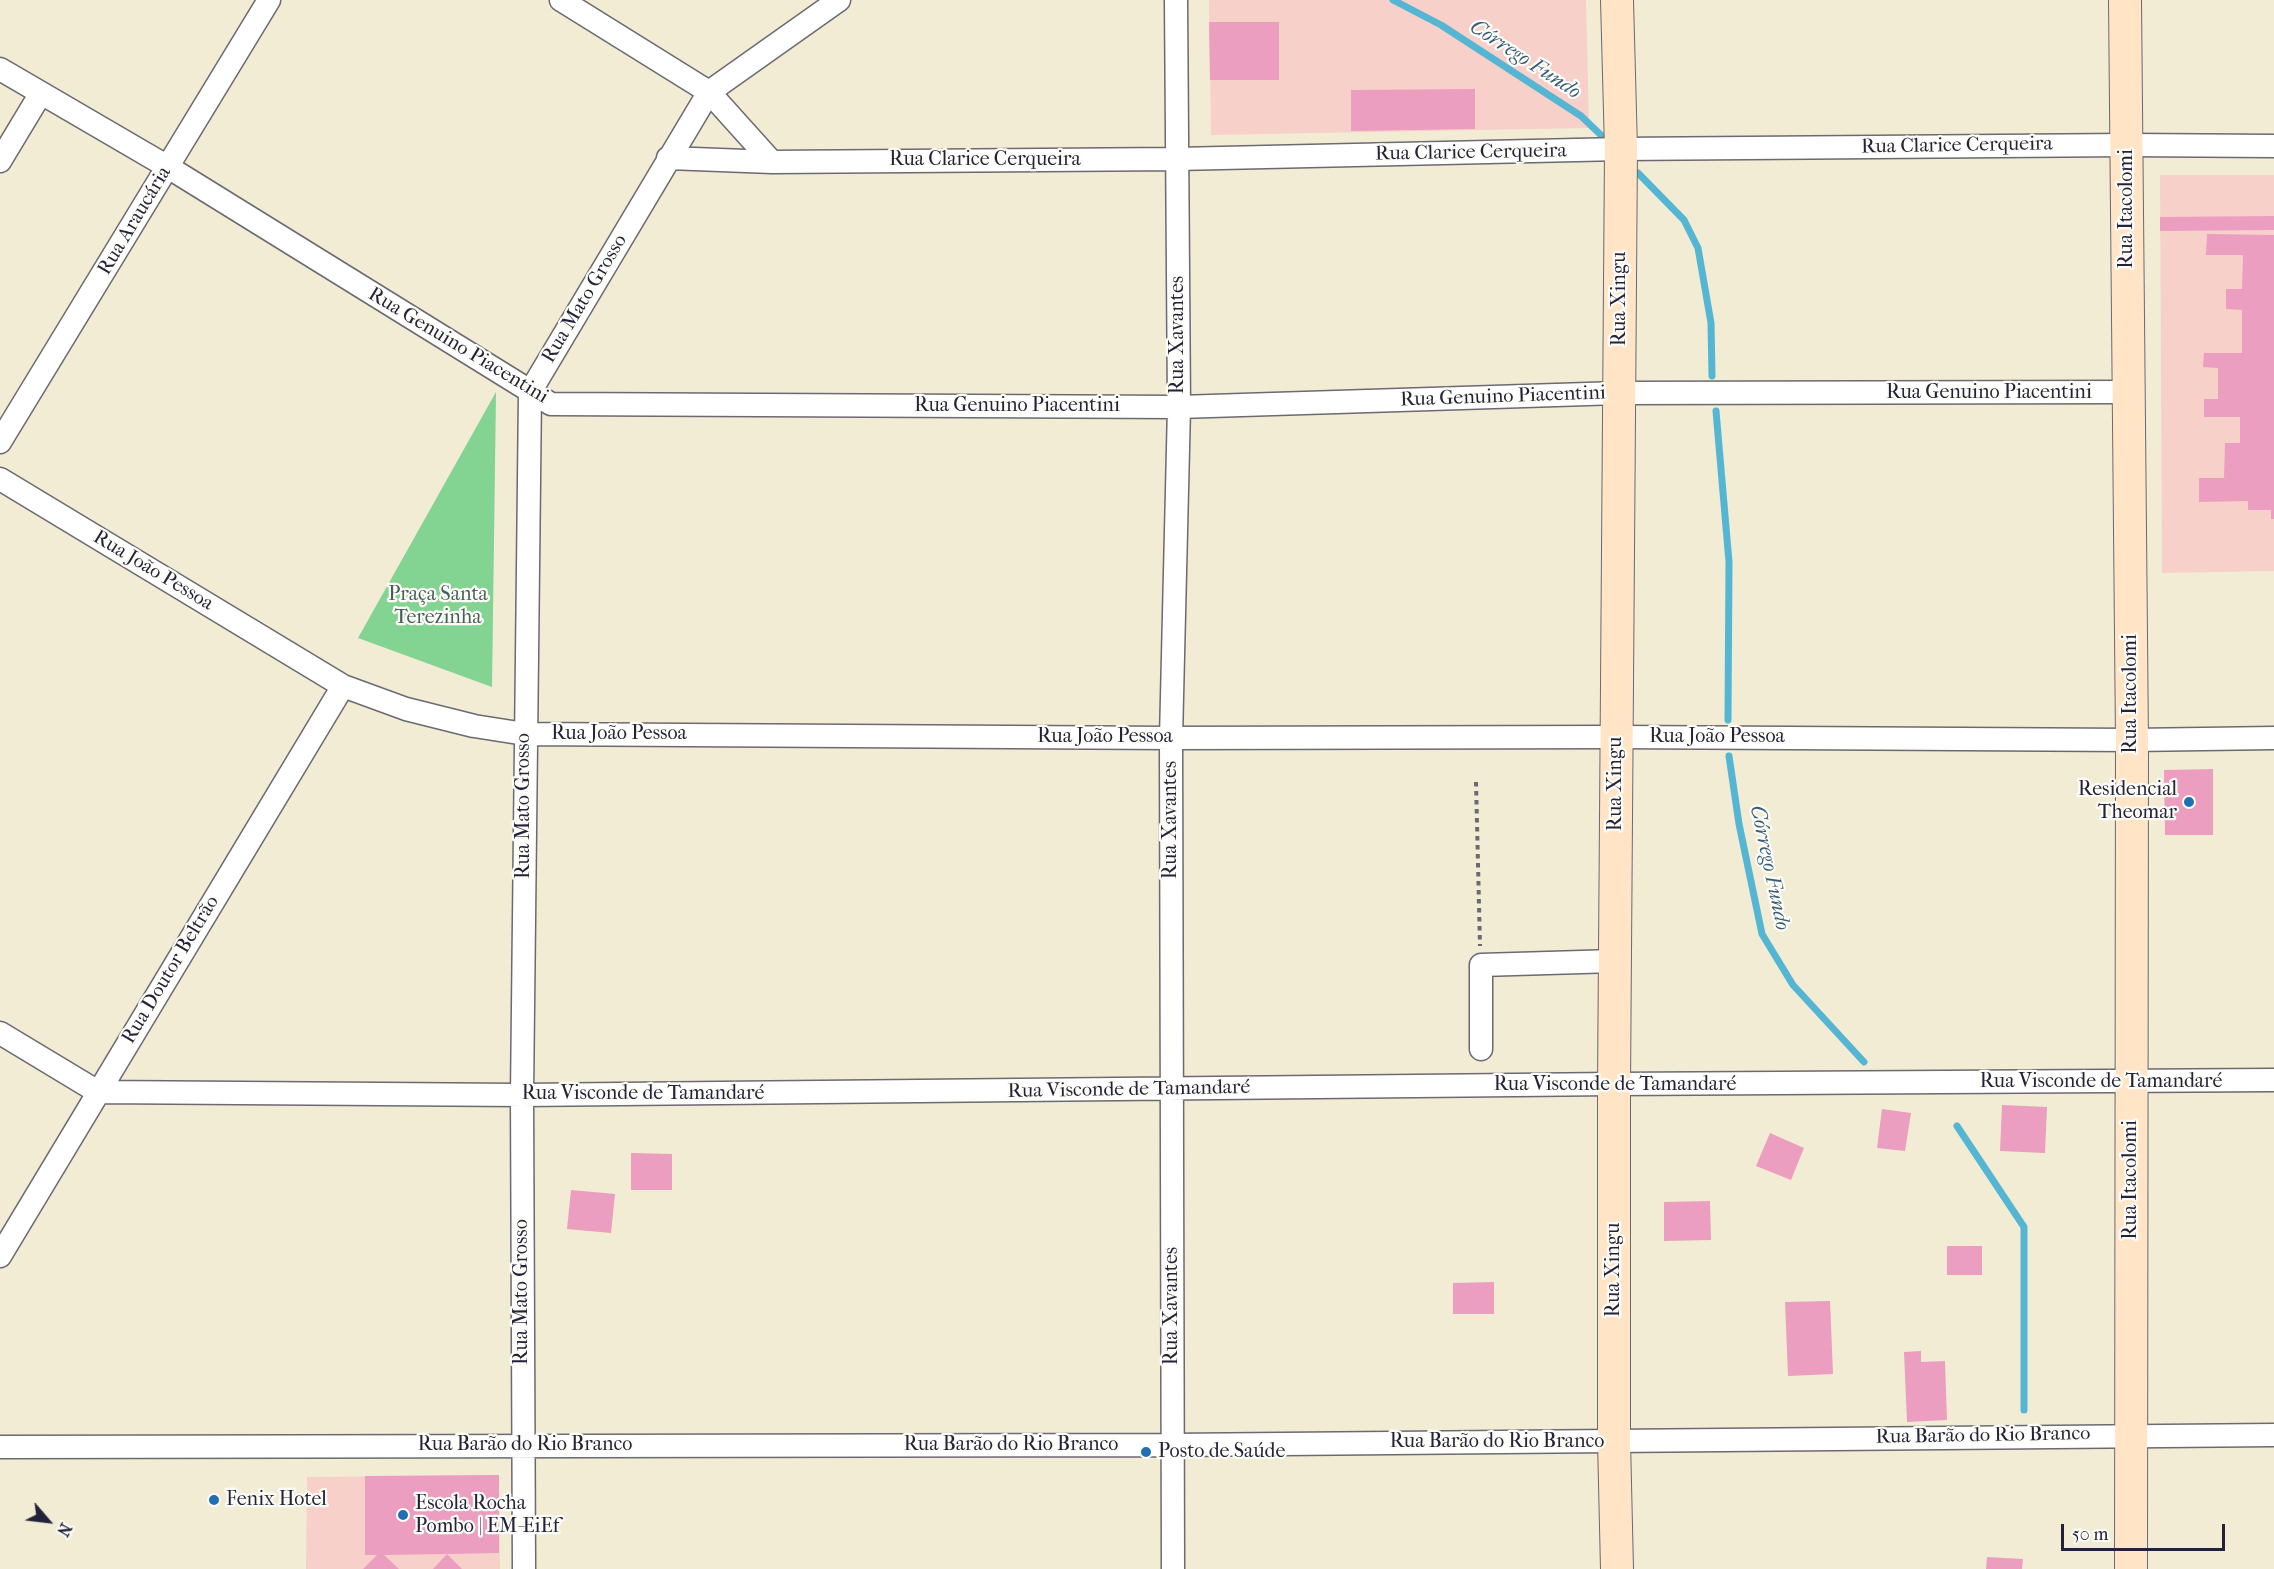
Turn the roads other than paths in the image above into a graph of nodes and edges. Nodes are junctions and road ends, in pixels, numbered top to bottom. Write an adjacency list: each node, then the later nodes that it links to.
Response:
1 (269, 0): 17 (street, Rua Araucária)
2 (561, 0): 8 (street)
3 (838, 0): 8 (street)
4 (1176, 0): 14 (street, Rua Xavantes)
5 (1617, 0): 12 (street, Rua Xingu)
6 (2125, 0): 10 (street, Rua Itacolomi)
7 (0, 69): 9 (street, Rua Genuino Piacentini)
8 (709, 92): 13 (street, Rua Mato Grosso); 16 (street)
9 (41, 93): 15 (street); 17 (street, Rua Genuino Piacentini)
10 (2127, 145): 11 (street, Rua Clarice Cerqueira); 12 (street, Rua Clarice Cerqueira); 19 (street, Rua Itacolomi)
11 (2274, 146)
12 (1621, 149): 14 (street, Rua Clarice Cerqueira); 20 (street, Rua Xingu)
13 (668, 158): 16 (street, Rua Clarice Cerqueira); 18 (street, Rua Mato Grosso)
14 (1177, 159): 16 (street, Rua Clarice Cerqueira); 21 (street, Rua Xavantes)
15 (0, 161)
16 (772, 162)
17 (168, 167): 18 (street, Rua Genuino Piacentini); 22 (street, Rua Araucária)
18 (530, 392): 21 (street, Rua Genuino Piacentini); 25 (street, Rua Mato Grosso)
19 (2129, 392): 20 (street, Rua Genuino Piacentini); 29 (street, Rua Itacolomi)
20 (1619, 393): 21 (street, Rua Genuino Piacentini); 26 (street, Rua Xingu)
21 (1179, 407): 27 (street, Rua Xavantes)
22 (0, 442)
23 (0, 479): 24 (street, Rua João Pessoa)
24 (343, 686): 25 (street, Rua João Pessoa); 37 (street, Rua Doutor Beltrão)
25 (525, 734): 27 (street, Rua João Pessoa); 38 (street, Rua Mato Grosso)
26 (1616, 737): 27 (street, Rua João Pessoa); 29 (street, Rua João Pessoa); 30 (street, Rua Xingu)
27 (1171, 738): 36 (street, Rua Xavantes)
28 (2274, 738): 29 (street, Rua João Pessoa)
29 (2132, 740): 34 (street, Rua Itacolomi)
30 (1615, 961): 32 (street); 35 (street, Rua Xingu)
31 (0, 1033): 37 (street)
32 (1481, 1049)
33 (2274, 1080): 34 (street, Rua Visconde de Tamandaré)
34 (2131, 1082): 35 (street, Rua Visconde de Tamandaré); 40 (street, Rua Itacolomi)
35 (1614, 1084): 36 (street, Rua Visconde de Tamandaré); 42 (street, Rua Xingu)
36 (1171, 1089): 38 (street, Rua Visconde de Tamandaré); 44 (street, Rua Xavantes)
37 (98, 1092): 38 (street, Rua Visconde de Tamandaré); 39 (street, Rua Doutor Beltrão)
38 (522, 1095): 43 (street, Rua Mato Grosso)
39 (0, 1256)
40 (2132, 1434): 41 (street, Rua Barão do Rio Branco); 42 (street, Rua Barão do Rio Branco); 49 (street, Rua Itacolomi)
41 (2274, 1435)
42 (1614, 1441): 44 (street, Rua Barão do Rio Branco); 48 (street, Rua Xingu)
43 (522, 1445): 44 (street, Rua Barão do Rio Branco); 45 (street, Rua Barão do Rio Branco); 46 (street, Rua Mato Grosso)
44 (1172, 1445): 47 (street, Rua Xavantes)
45 (0, 1447)
46 (524, 1569)
47 (1173, 1569)
48 (1617, 1569)
49 (2130, 1569)

